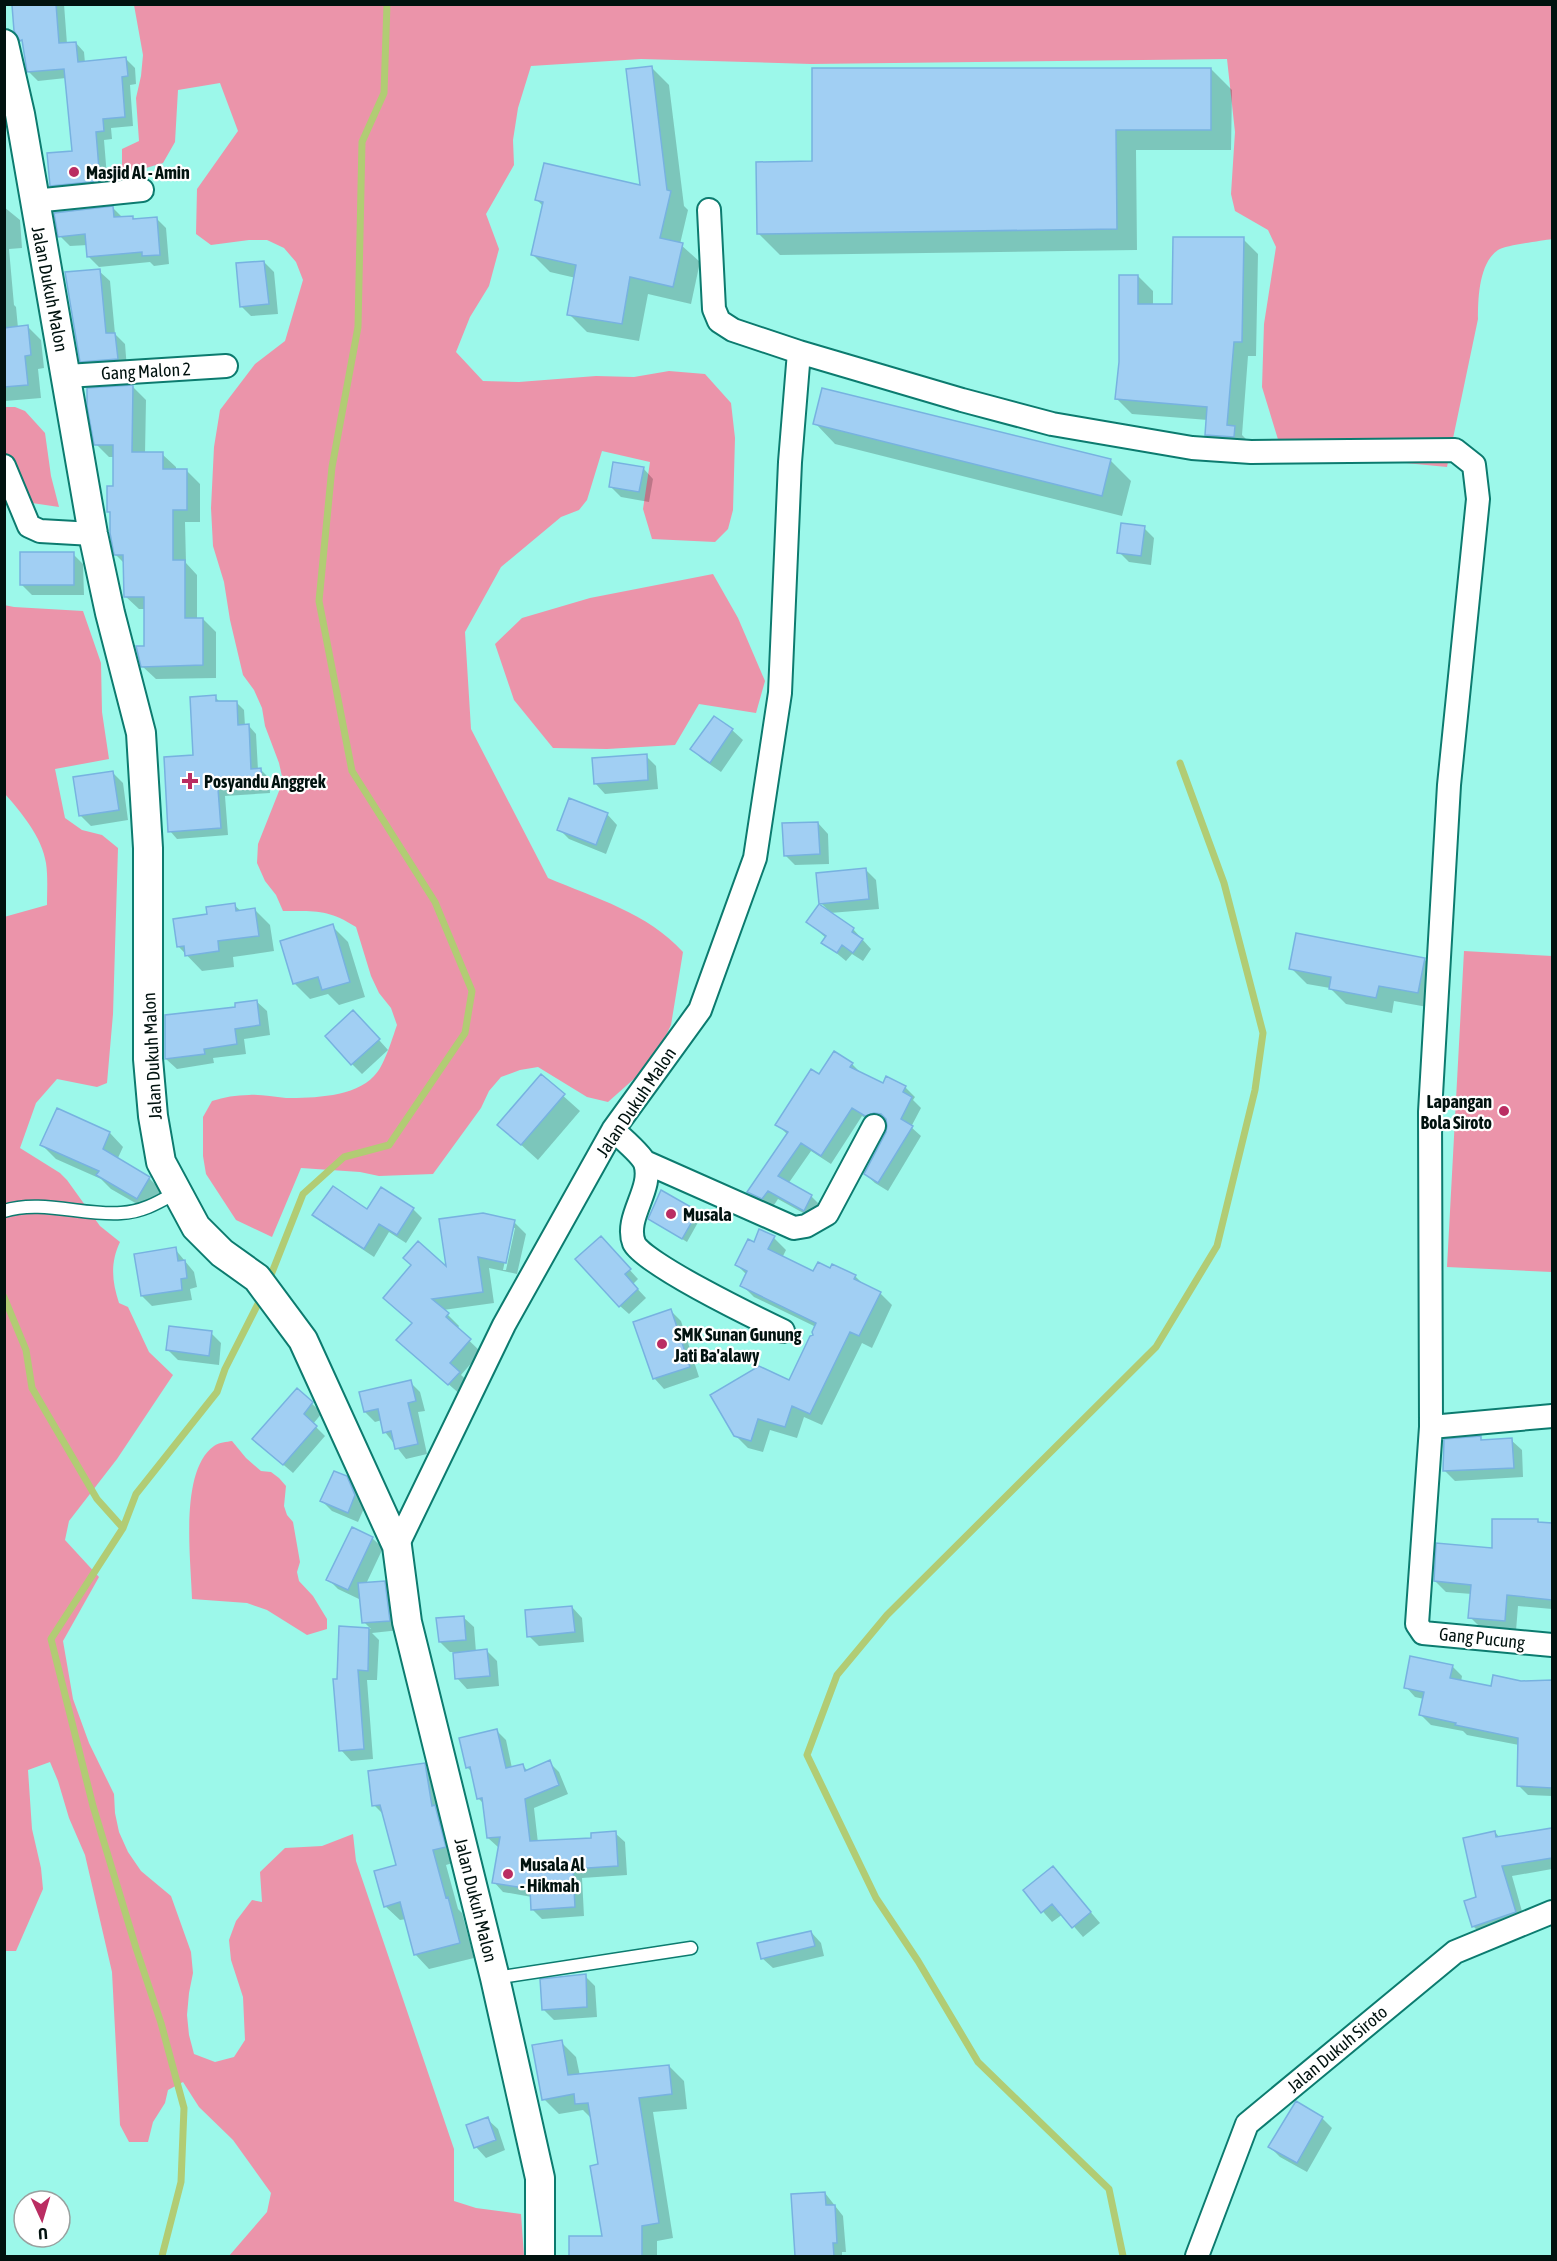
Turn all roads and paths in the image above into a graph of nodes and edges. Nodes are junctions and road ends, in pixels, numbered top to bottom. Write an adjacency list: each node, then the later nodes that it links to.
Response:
1 (4, 44): 3 (street, Jalan Dukuh Malon)
2 (142, 189): 3 (street)
3 (34, 201): 7 (street, Jalan Dukuh Malon)
4 (709, 210): 5 (street)
5 (799, 352): 11 (street, Jalan Dukuh Malon); 17 (street)
6 (226, 366): 7 (street, Gang Malon 2)
7 (67, 376): 9 (street, Jalan Dukuh Malon)
8 (4, 466): 9 (street)
9 (93, 534): 13 (street, Jalan Dukuh Malon)
10 (874, 1126): 12 (street)
11 (613, 1130): 12 (street); 18 (street, Jalan Dukuh Malon)
12 (645, 1162): 15 (street)
13 (177, 1192): 14 (lane); 18 (street, Jalan Dukuh Malon)
14 (4, 1211)
15 (783, 1331)
16 (1552, 1416): 17 (street)
17 (1431, 1427): 19 (street, Gang Pucung)
18 (397, 1546): 22 (street, Jalan Dukuh Malon)
19 (1552, 1645)
20 (1552, 1912): 24 (street, Jalan Dukuh Siroto)
21 (691, 1948): 22 (lane)
22 (495, 1978): 23 (street, Jalan Dukuh Malon)
23 (540, 2256)
24 (1197, 2256)

